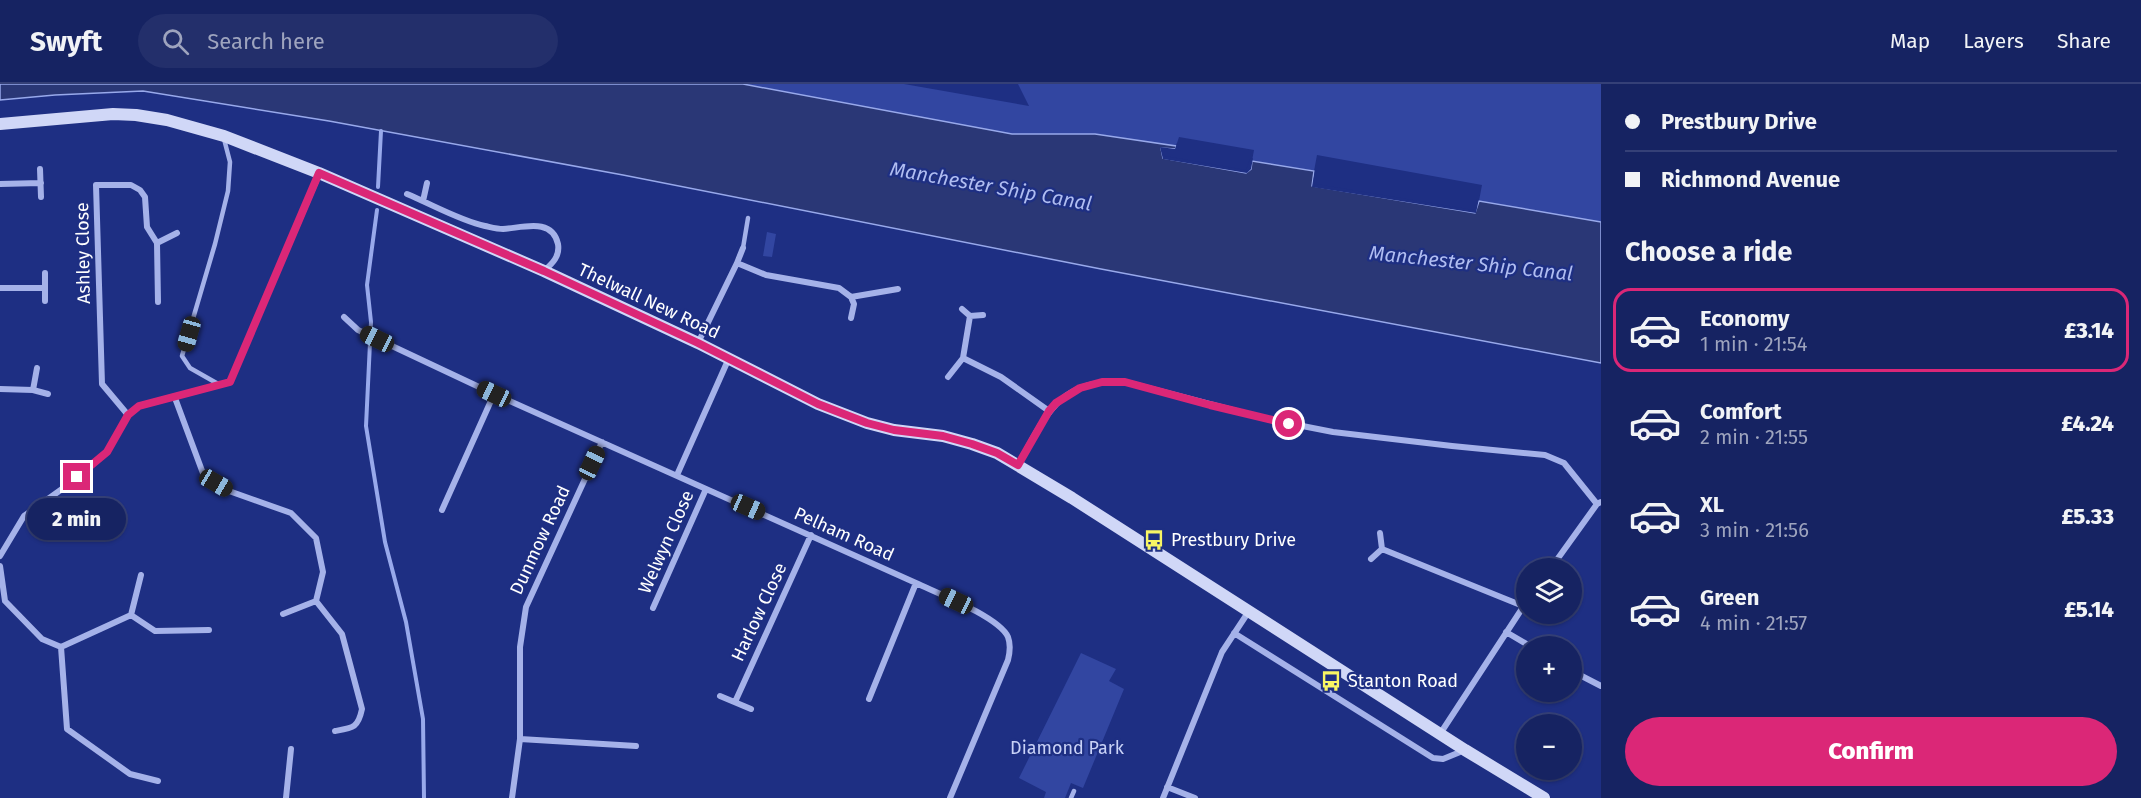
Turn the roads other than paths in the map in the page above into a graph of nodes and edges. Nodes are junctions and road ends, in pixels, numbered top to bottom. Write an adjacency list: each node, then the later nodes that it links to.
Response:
1 (0, 124): 2 (main road, Thelwall New Road)
2 (224, 136): 4 (main road, Thelwall New Road); 34 (lane)
3 (40, 169): 5 (street)
4 (319, 173): 16 (main road, Thelwall New Road); 34 (street)
5 (41, 183): 7 (street); 9 (street)
6 (427, 183): 10 (street)
7 (0, 184)
8 (408, 194): 10 (street)
9 (41, 197)
10 (423, 201): 16 (street)
11 (748, 218): 14 (lane)
12 (177, 233): 13 (street)
13 (157, 243): 23 (street, Ashley Close); 41 (street, Ashley Close)
14 (743, 248): 15 (street)
15 (737, 262): 21 (street); 29 (street)
16 (544, 271): 29 (main road, Thelwall New Road)
17 (45, 273): 19 (street)
18 (0, 288): 19 (street)
19 (45, 288): 22 (street)
20 (898, 289): 21 (street)
21 (851, 297): 28 (street)
22 (45, 301)
23 (158, 302)
24 (962, 309): 26 (street)
25 (983, 315): 26 (street)
26 (970, 316): 31 (street)
27 (344, 317): 38 (street, Pelham Road)
28 (851, 318)
29 (698, 343): 30 (main road, Thelwall New Road)
30 (729, 358): 43 (main road, Thelwall New Road); 44 (street)
31 (963, 358): 33 (street); 40 (street)
32 (37, 368): 36 (street)
33 (948, 377)
34 (220, 385): 39 (street)
35 (0, 389): 36 (street)
36 (33, 390): 37 (street)
37 (48, 394)
38 (494, 394): 42 (street, Pelham Road); 47 (street)
39 (175, 398): 41 (street); 57 (street)
40 (1049, 411): 43 (street); 46 (street)
41 (128, 415): 51 (street)
42 (602, 442): 44 (street, Pelham Road); 77 (street, Dunmow Road)
43 (1018, 465): 60 (main road, Thelwall New Road)
44 (677, 475): 45 (street, Pelham Road)
45 (706, 489): 49 (street, Pelham Road); 59 (street, Welwyn Close)
46 (1599, 503): 52 (street)
47 (442, 510)
48 (1380, 533): 50 (street)
49 (811, 535): 56 (street, Pelham Road); 73 (street, Harlow Close)
50 (1382, 549): 53 (street); 58 (street)
51 (0, 556)
52 (1558, 558)
53 (1371, 559)
54 (0, 566): 68 (street)
55 (141, 575): 62 (street)
56 (916, 583): 72 (street); 86 (street, Pelham Road)
57 (316, 600): 61 (street); 75 (street)
58 (1516, 601)
59 (653, 608)
60 (1250, 610): 66 (street); 76 (main road, Thelwall New Road)
61 (283, 614)
62 (131, 615): 64 (street); 68 (street)
63 (1516, 617): 65 (street)
64 (209, 630)
65 (1506, 632): 67 (street); 76 (street)
66 (1234, 633): 80 (street); 82 (street)
67 (1516, 638)
68 (61, 646): 81 (street)
69 (1582, 676): 70 (street)
70 (1601, 685)
71 (720, 696): 73 (street)
72 (869, 699)
73 (735, 702): 74 (street)
74 (751, 709)
75 (335, 732)
76 (1440, 734): 80 (main road, Thelwall New Road)
77 (520, 739): 78 (street); 85 (street, Dunmow Road)
78 (636, 746)
79 (291, 749): 84 (street)
80 (1466, 750): 90 (main road, Thelwall New Road)
81 (158, 781)
82 (1167, 787): 88 (street); 89 (street)
83 (1074, 791): 87 (lane)
84 (286, 798)
85 (512, 798)
86 (950, 798)
87 (1071, 798)
88 (1163, 798)
89 (1194, 798)
90 (1544, 798)

